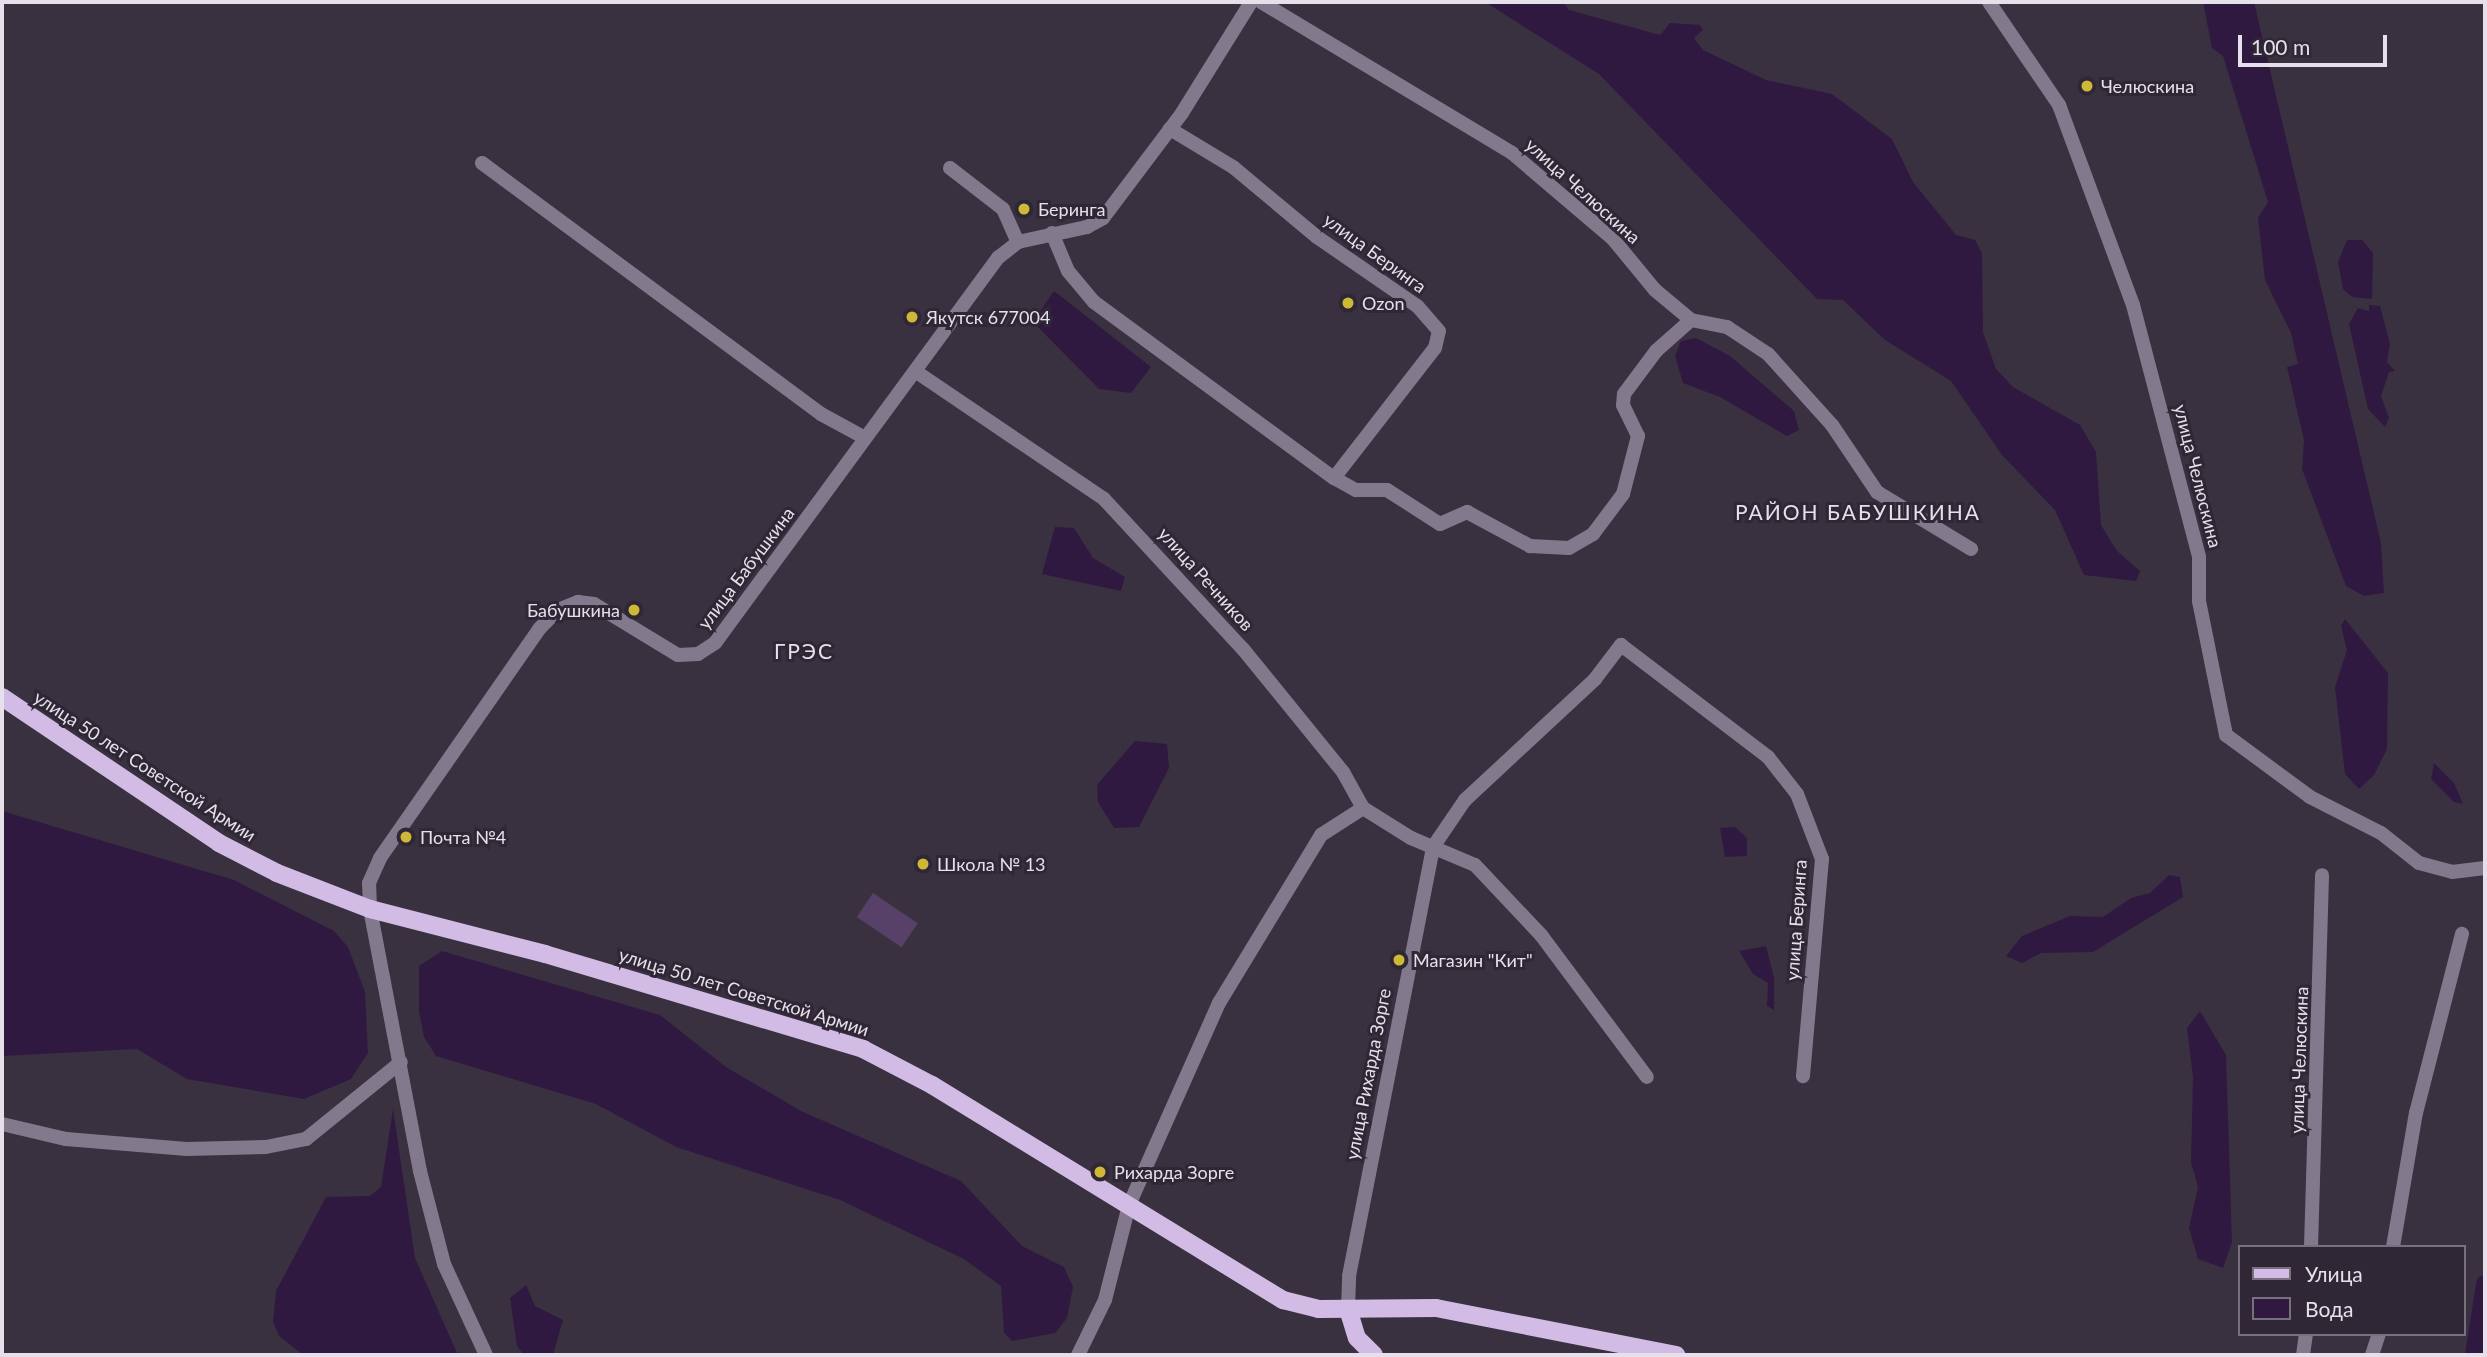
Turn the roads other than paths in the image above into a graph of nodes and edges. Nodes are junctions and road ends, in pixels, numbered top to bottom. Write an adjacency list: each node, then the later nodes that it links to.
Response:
1 (1251, 2): 4 (street)
2 (1261, 2): 9 (street, улица Челюскина)
3 (1989, 2): 18 (street, улица Челюскина)
4 (1170, 130): 7 (street); 12 (street, улица Беринга)
5 (482, 163): 11 (street)
6 (950, 168): 8 (street)
7 (1052, 233): 8 (street); 12 (street)
8 (1018, 242): 10 (street, улица Бабушкина)
9 (1691, 320): 12 (street); 13 (street, улица Челюскина)
10 (915, 371): 11 (street, улица Бабушкина); 16 (street, улица Речников)
11 (864, 438): 20 (street, улица Бабушкина)
12 (1334, 478)
13 (1971, 549)
14 (1620, 645): 17 (street, улица Рихарда Зорге); 23 (street, улица Беринга)
15 (2, 698): 20 (main road, улица 50 лет Советской Армии)
16 (1363, 808): 17 (street); 26 (street)
17 (1433, 846): 24 (street); 29 (street, улица Рихарда Зорге)
18 (2485, 868)
19 (2322, 875): 27 (street, улица Челюскина)
20 (370, 909): 22 (street, улица Бабушкина); 26 (main road, улица 50 лет Советской Армии)
21 (2462, 934): 28 (street)
22 (401, 1062): 25 (street); 32 (street, улица Бабушкина)
23 (1803, 1076)
24 (1647, 1077)
25 (2, 1124)
26 (1129, 1205): 29 (main road, улица 50 лет Советской Армии); 33 (street)
27 (2311, 1245)
28 (2393, 1245)
29 (1348, 1309): 34 (main road); 35 (main road, улица 50 лет Советской Армии)
30 (2306, 1336): 36 (street)
31 (2378, 1336): 37 (street)
32 (486, 1355)
33 (1079, 1355)
34 (1374, 1355)
35 (1676, 1355)
36 (2303, 1355)
37 (2372, 1355)

